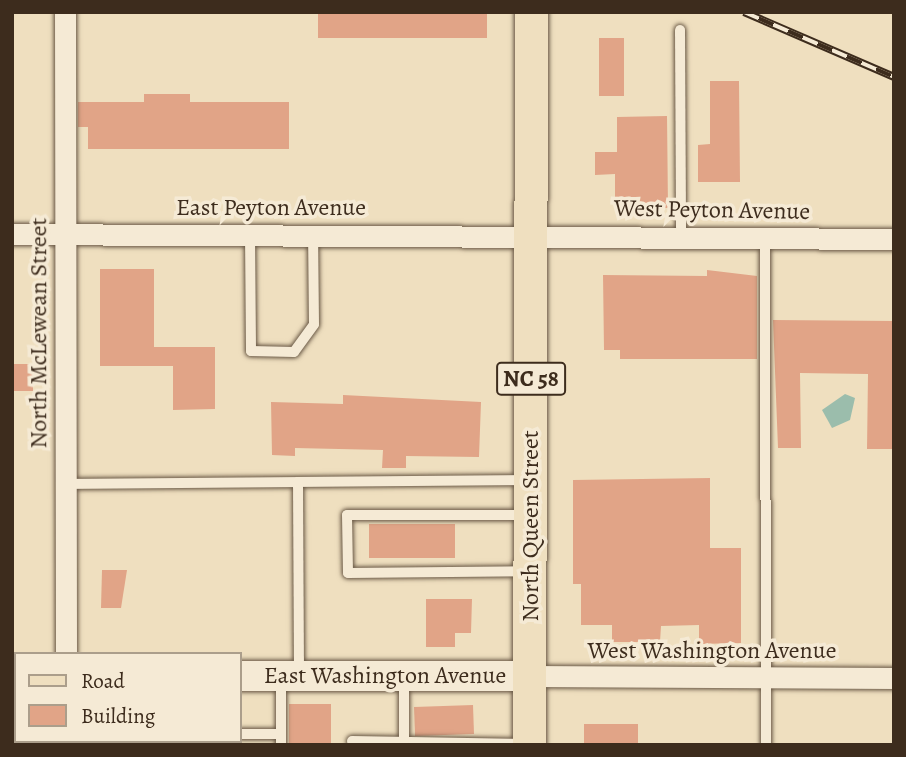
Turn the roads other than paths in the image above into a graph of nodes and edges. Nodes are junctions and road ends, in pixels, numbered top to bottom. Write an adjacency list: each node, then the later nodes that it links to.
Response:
1 (65, 12): 8 (street, North McLewean Street)
2 (531, 12): 7 (main road, North Queen Street / NC 58)
3 (680, 30): 9 (lane)
4 (12, 234): 8 (street, East Peyton Avenue)
5 (250, 234): 6 (street, East Peyton Avenue); 6 (lane); 8 (street, East Peyton Avenue)
6 (313, 234): 7 (street, East Peyton Avenue)
7 (530, 234): 9 (street, West Peyton Avenue); 12 (main road, North Queen Street / NC 58)
8 (65, 235): 14 (street, North McLewean Street)
9 (681, 235): 10 (street, West Peyton Avenue)
10 (765, 236): 11 (street, West Peyton Avenue); 22 (lane)
11 (894, 239)
12 (531, 480): 13 (lane); 15 (main road, North Queen Street / NC 58)
13 (298, 482): 14 (lane); 19 (lane)
14 (65, 484): 17 (street, North McLewean Street)
15 (531, 515): 16 (main road, North Queen Street / NC 58); 16 (lane)
16 (531, 571): 21 (main road, North Queen Street / NC 58)
17 (66, 652)
18 (242, 676): 19 (street, East Washington Avenue)
19 (290, 676): 20 (street, East Washington Avenue); 25 (lane)
20 (404, 676): 21 (street, East Washington Avenue); 27 (lane)
21 (530, 677): 22 (street, West Washington Avenue); 28 (main road, North Queen Street / NC 58)
22 (766, 678): 23 (street, West Washington Avenue); 29 (lane)
23 (894, 678)
24 (242, 734): 25 (lane)
25 (281, 739)
26 (352, 741): 27 (lane)
27 (404, 742): 28 (lane)
28 (529, 744)
29 (766, 745)

